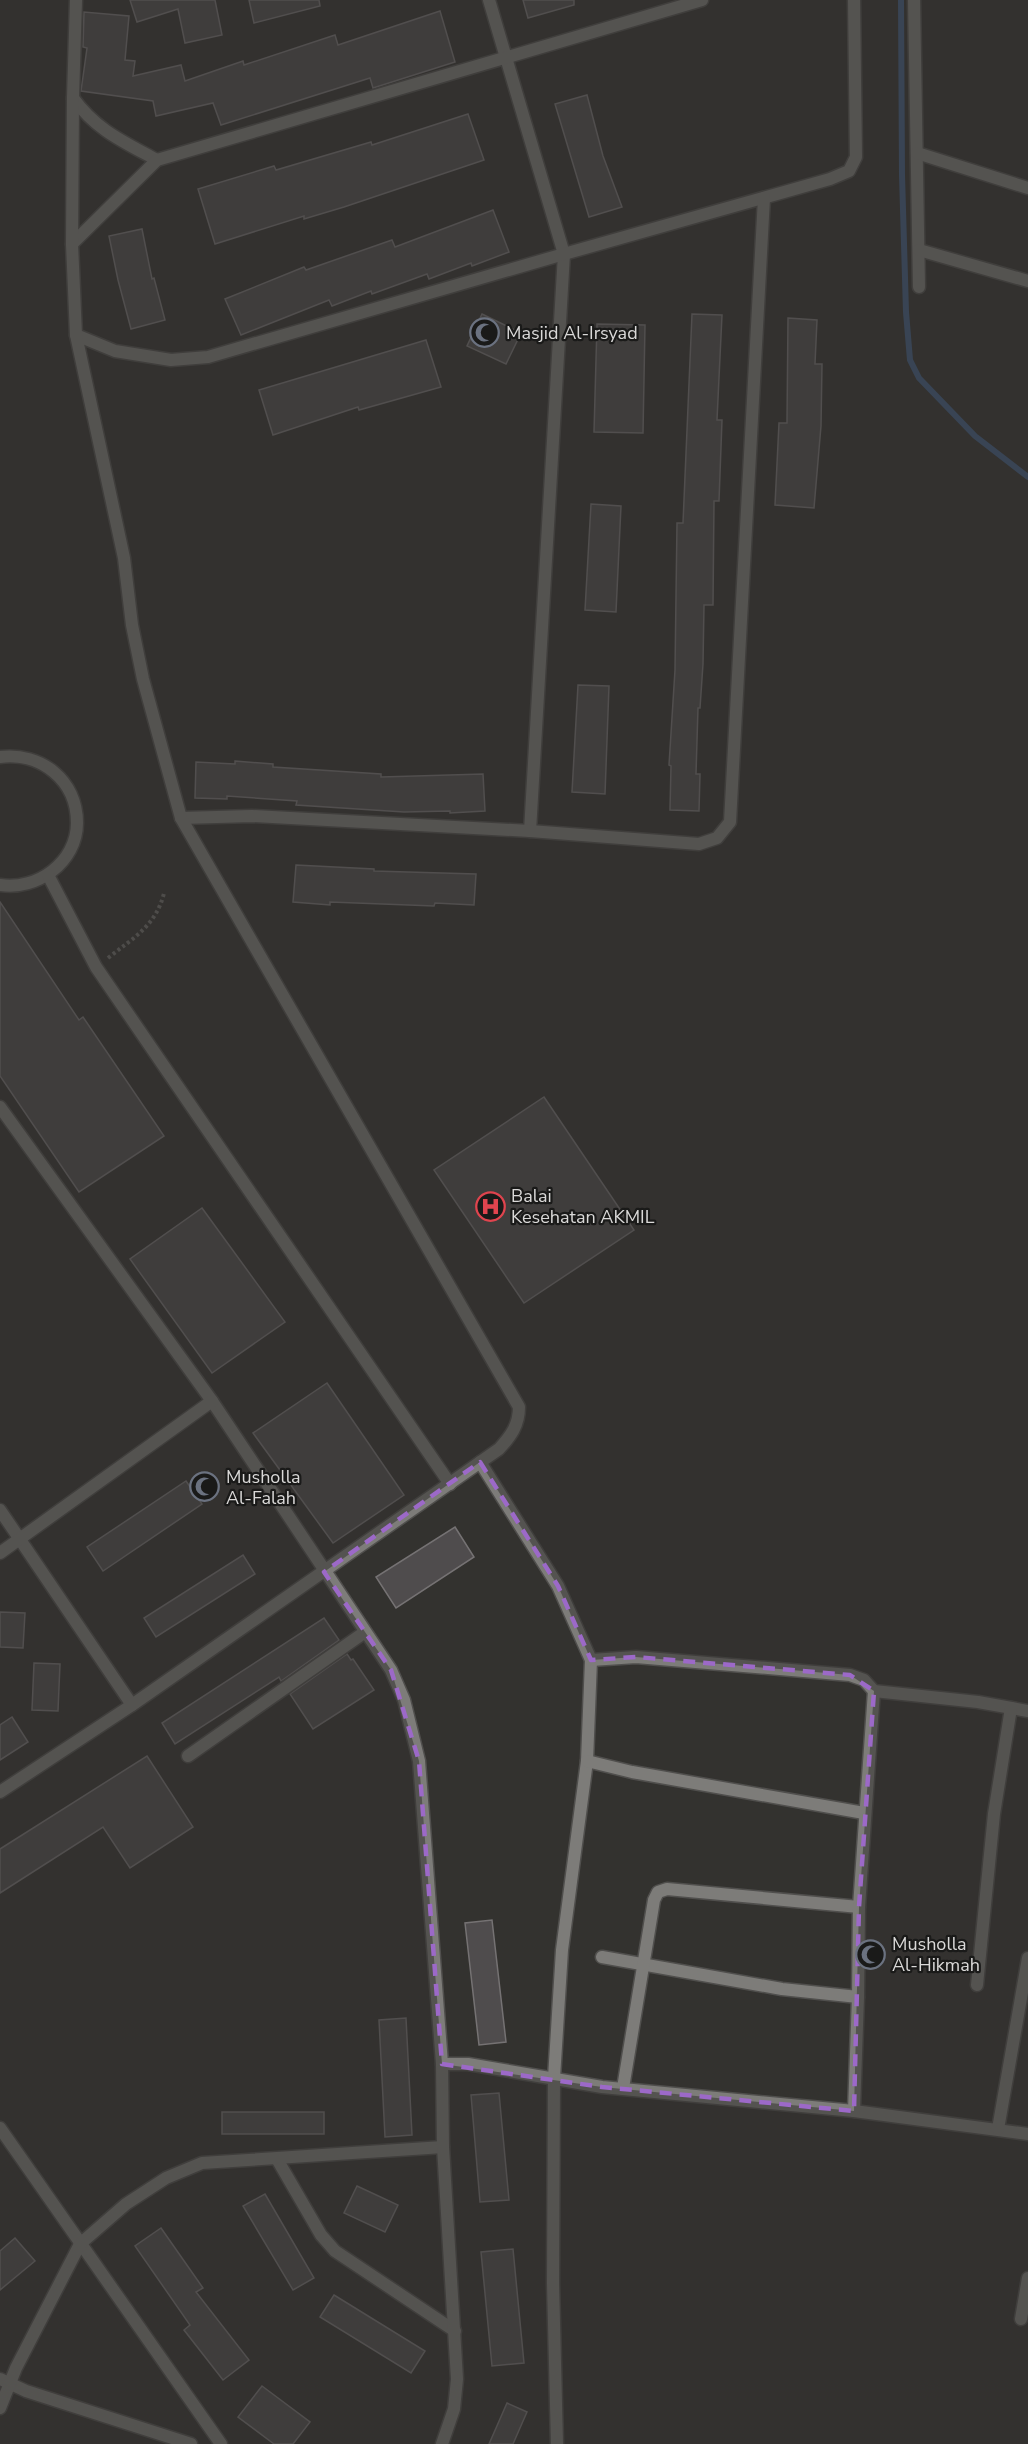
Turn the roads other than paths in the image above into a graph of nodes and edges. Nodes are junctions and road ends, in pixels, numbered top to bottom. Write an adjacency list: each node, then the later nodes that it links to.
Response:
1 (76, 0): 7 (street)
2 (489, 0): 6 (street)
3 (702, 0): 6 (street)
4 (854, 0): 11 (street)
5 (914, 0): 8 (street)
6 (506, 56): 9 (street); 14 (street)
7 (72, 98): 9 (street); 12 (street)
8 (917, 153): 10 (street); 13 (street)
9 (158, 160): 12 (street)
10 (1028, 188)
11 (764, 198): 14 (street); 20 (street)
12 (72, 244): 17 (street)
13 (919, 250): 15 (street); 16 (street)
14 (564, 254): 17 (street); 20 (street)
15 (1028, 281)
16 (919, 288)
17 (76, 335): 19 (street)
18 (0, 757): 21 (street)
19 (181, 818): 20 (street); 25 (street)
20 (530, 831)
21 (48, 875): 22 (street); 26 (street)
22 (0, 885)
23 (0, 1107): 24 (street)
24 (212, 1401): 28 (street); 30 (street)
25 (480, 1462): 26 (street); 32 (street)
26 (450, 1484): 30 (street)
27 (0, 1510): 28 (street)
28 (20, 1539): 29 (street); 34 (street)
29 (0, 1553)
30 (324, 1572): 31 (street); 34 (street)
31 (365, 1632): 37 (street); 47 (street)
32 (591, 1660): 33 (street); 38 (street)
33 (874, 1691): 35 (street); 40 (street)
34 (132, 1705): 39 (street)
35 (1011, 1708): 36 (street); 45 (street)
36 (1028, 1711)
37 (188, 1756)
38 (587, 1761): 40 (street); 48 (street)
39 (0, 1792)
40 (864, 1814): 41 (street)
41 (859, 1907): 44 (street); 46 (street)
42 (602, 1957): 44 (street)
43 (1028, 1958): 52 (street)
44 (644, 1964): 46 (street); 49 (street)
45 (977, 1986)
46 (858, 1997): 50 (street)
47 (442, 2064): 48 (street); 54 (street)
48 (554, 2078): 49 (street); 65 (street)
49 (623, 2088): 50 (street)
50 (854, 2111): 52 (street)
51 (0, 2128): 56 (street)
52 (998, 2129): 53 (street)
53 (1028, 2134)
54 (442, 2147): 55 (street); 59 (street)
55 (277, 2159): 56 (street); 59 (street)
56 (80, 2244): 60 (street); 63 (street)
57 (1028, 2278): 58 (street)
58 (1021, 2319)
59 (455, 2331): 64 (street)
60 (5, 2381): 61 (street); 62 (street)
61 (0, 2408)
62 (191, 2444)
63 (221, 2444)
64 (442, 2444)
65 (557, 2444)

